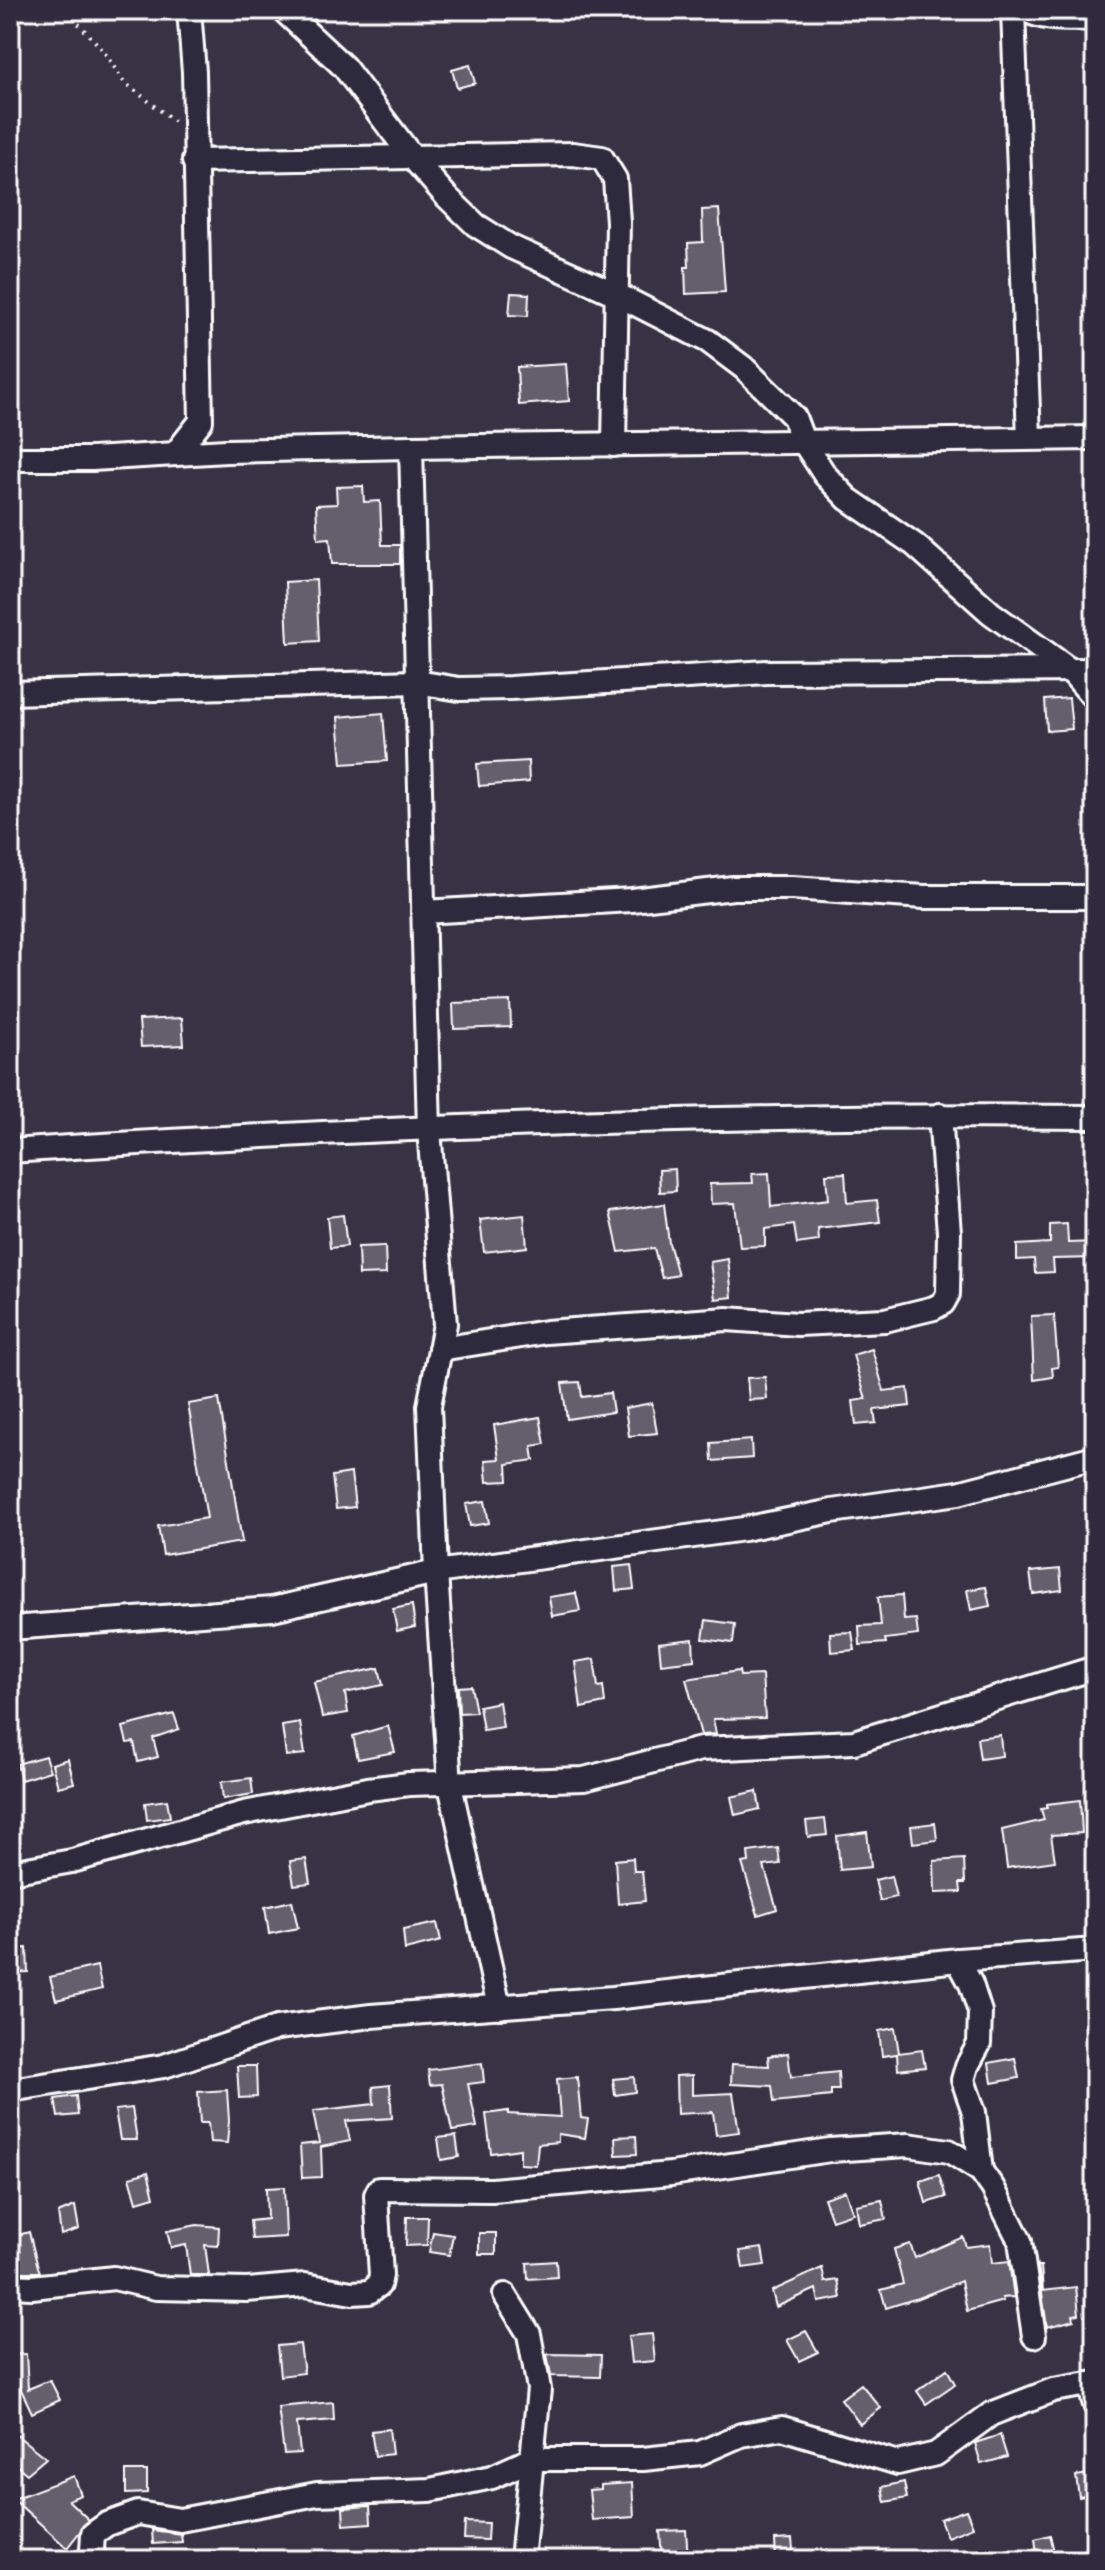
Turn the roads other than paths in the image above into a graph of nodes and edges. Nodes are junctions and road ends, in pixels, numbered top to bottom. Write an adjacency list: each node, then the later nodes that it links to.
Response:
1 (189, 10): 7 (street)
2 (283, 10): 6 (street)
3 (1013, 10): 10 (street)
4 (1026, 10): 5 (street)
5 (1095, 19)
6 (412, 157): 7 (street); 8 (street); 8 (street)
7 (194, 161): 9 (street)
8 (616, 294): 12 (street); 13 (street)
9 (201, 421): 15 (street); 16 (street)
10 (1029, 438): 11 (street); 12 (street)
11 (1095, 438)
12 (803, 441): 13 (street); 18 (street)
13 (614, 445): 14 (street)
14 (411, 447): 15 (street); 20 (street)
15 (226, 451): 16 (street)
16 (175, 454): 17 (street)
17 (10, 459)
18 (1070, 670): 19 (street); 20 (street); 22 (street)
19 (1095, 670)
20 (417, 682): 21 (street); 24 (street)
21 (10, 693)
22 (1095, 699)
23 (1095, 897): 24 (street)
24 (423, 912): 27 (street)
25 (940, 1115): 26 (street); 27 (street); 29 (street)
26 (1095, 1117)
27 (429, 1130): 28 (street); 29 (street)
28 (10, 1151)
29 (440, 1349): 31 (street)
30 (1095, 1457): 31 (street)
31 (436, 1572): 32 (street); 34 (street)
32 (10, 1628)
33 (1095, 1668): 34 (street)
34 (450, 1785): 35 (street); 38 (street)
35 (10, 1872)
36 (1095, 1950): 37 (street)
37 (958, 1960): 38 (street); 40 (street)
38 (499, 2007): 39 (street)
39 (10, 2090)
40 (981, 2171): 41 (street); 43 (street)
41 (10, 2286)
42 (505, 2295): 45 (street)
43 (1034, 2336)
44 (1093, 2391): 45 (street)
45 (532, 2459): 46 (street); 47 (street)
46 (96, 2560)
47 (522, 2560)

